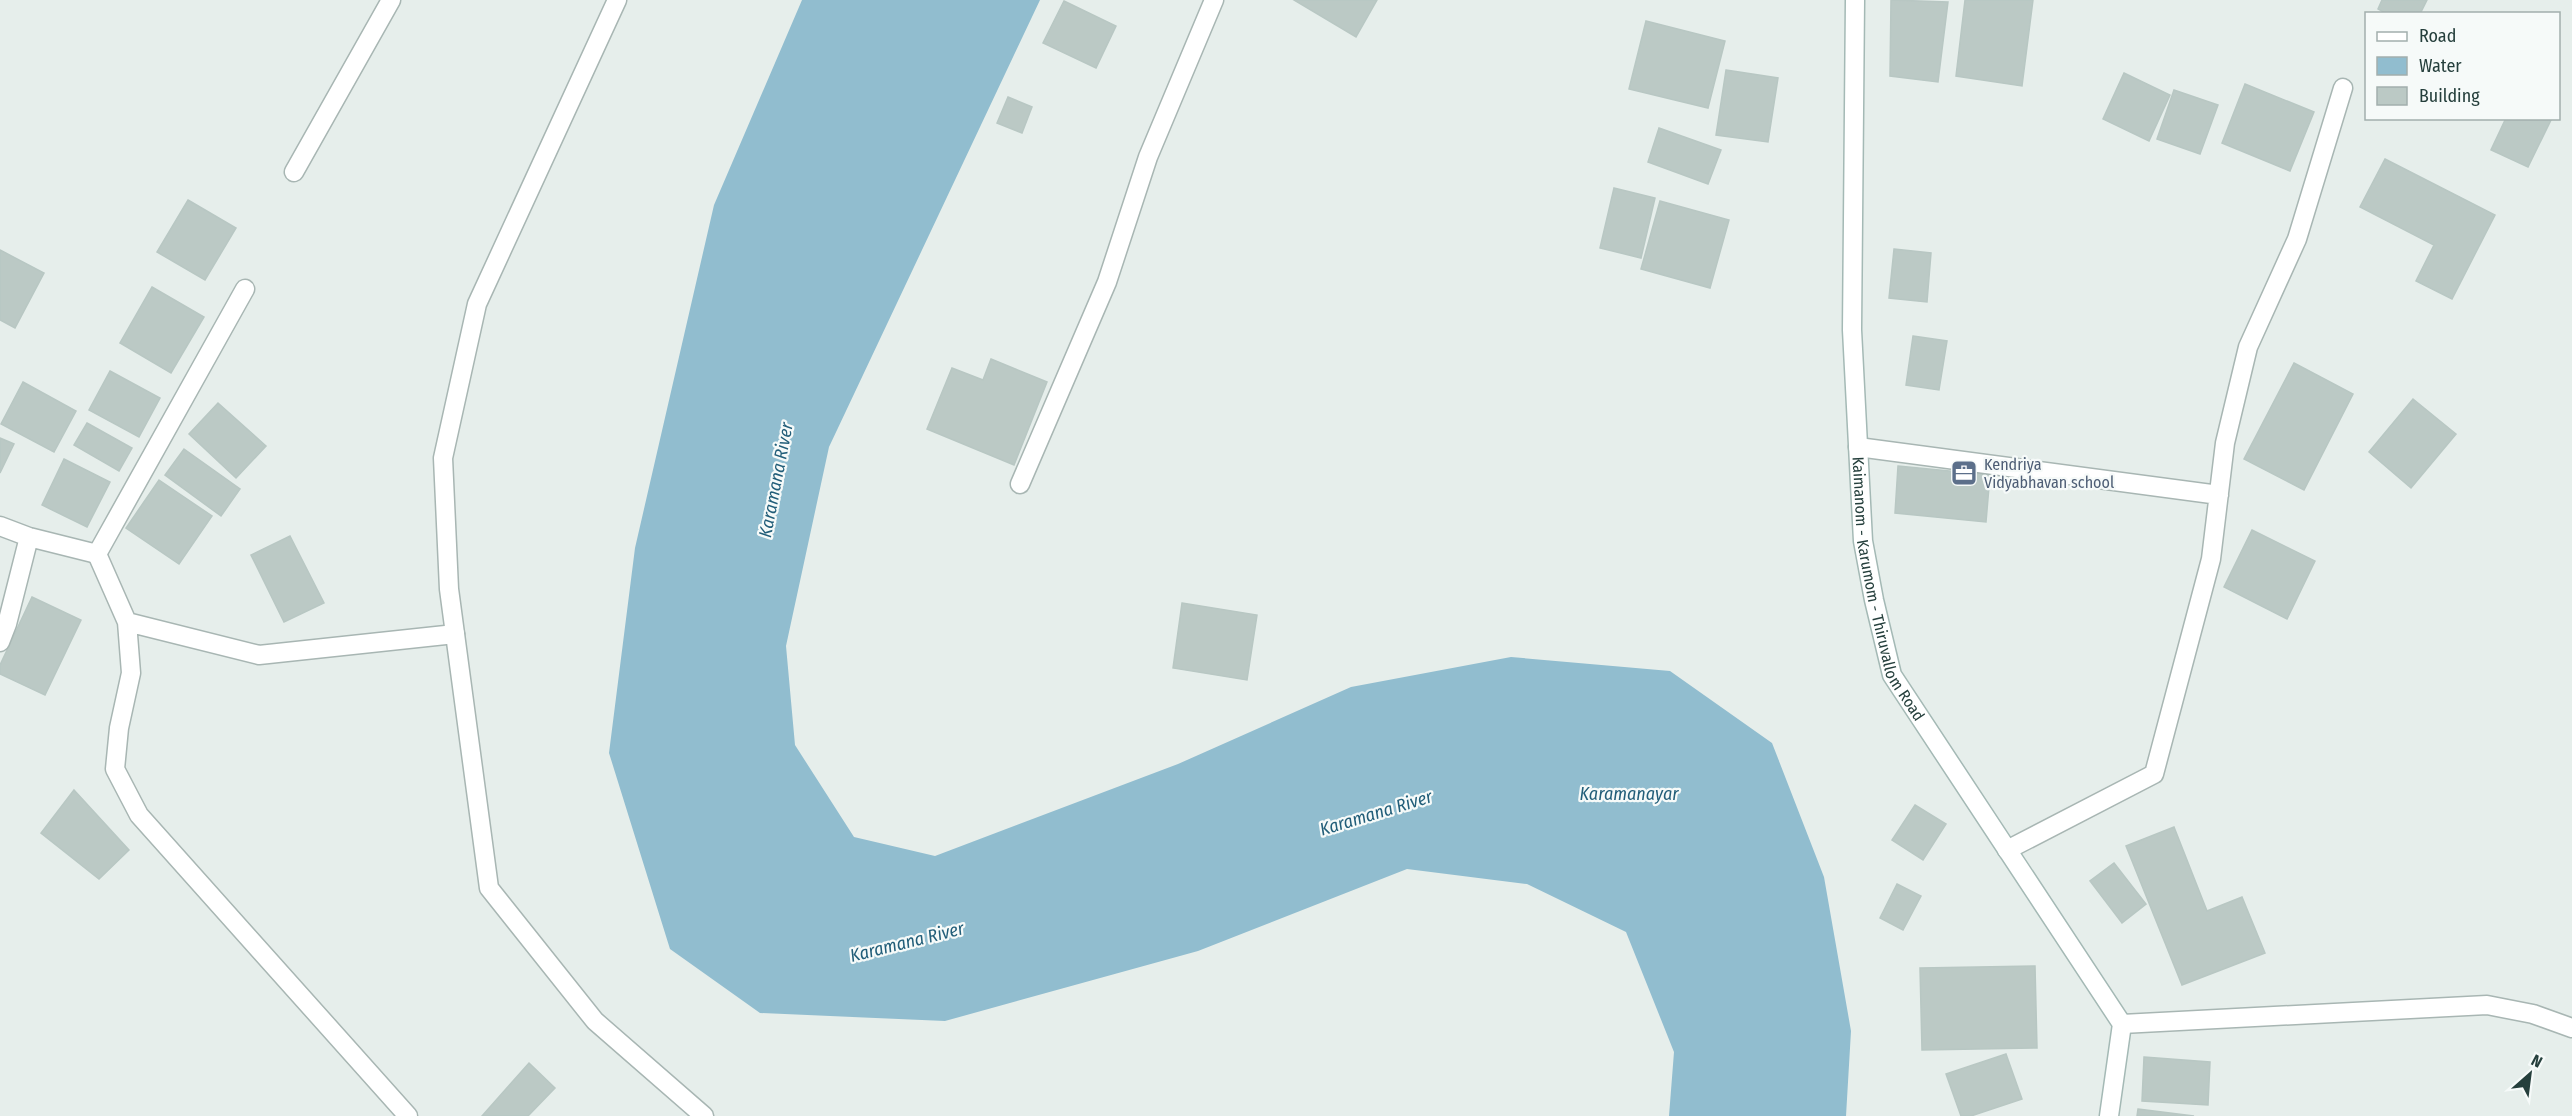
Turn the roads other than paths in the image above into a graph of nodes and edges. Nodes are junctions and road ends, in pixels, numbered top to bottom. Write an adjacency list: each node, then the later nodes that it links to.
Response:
1 (391, 0): 6 (street)
2 (617, 0): 15 (street)
3 (1214, 0): 9 (street)
4 (1855, 0): 8 (street, Kaimanom - Karumom - Thiruvallom Road)
5 (2343, 88): 10 (street)
6 (294, 172)
7 (245, 289): 13 (street)
8 (1858, 447): 10 (street); 17 (street, Kaimanom - Karumom - Thiruvallom Road)
9 (1020, 484)
10 (2219, 495): 17 (street)
11 (0, 526): 12 (street)
12 (28, 537): 13 (street); 16 (street)
13 (97, 554): 14 (street)
14 (127, 622): 15 (street); 20 (street)
15 (455, 634): 21 (street)
16 (0, 642)
17 (2007, 850): 18 (street, Kaimanom - Karumom - Thiruvallom Road)
18 (2122, 1024): 19 (street); 22 (street)
19 (2572, 1028)
20 (408, 1116)
21 (704, 1116)
22 (2109, 1116)

